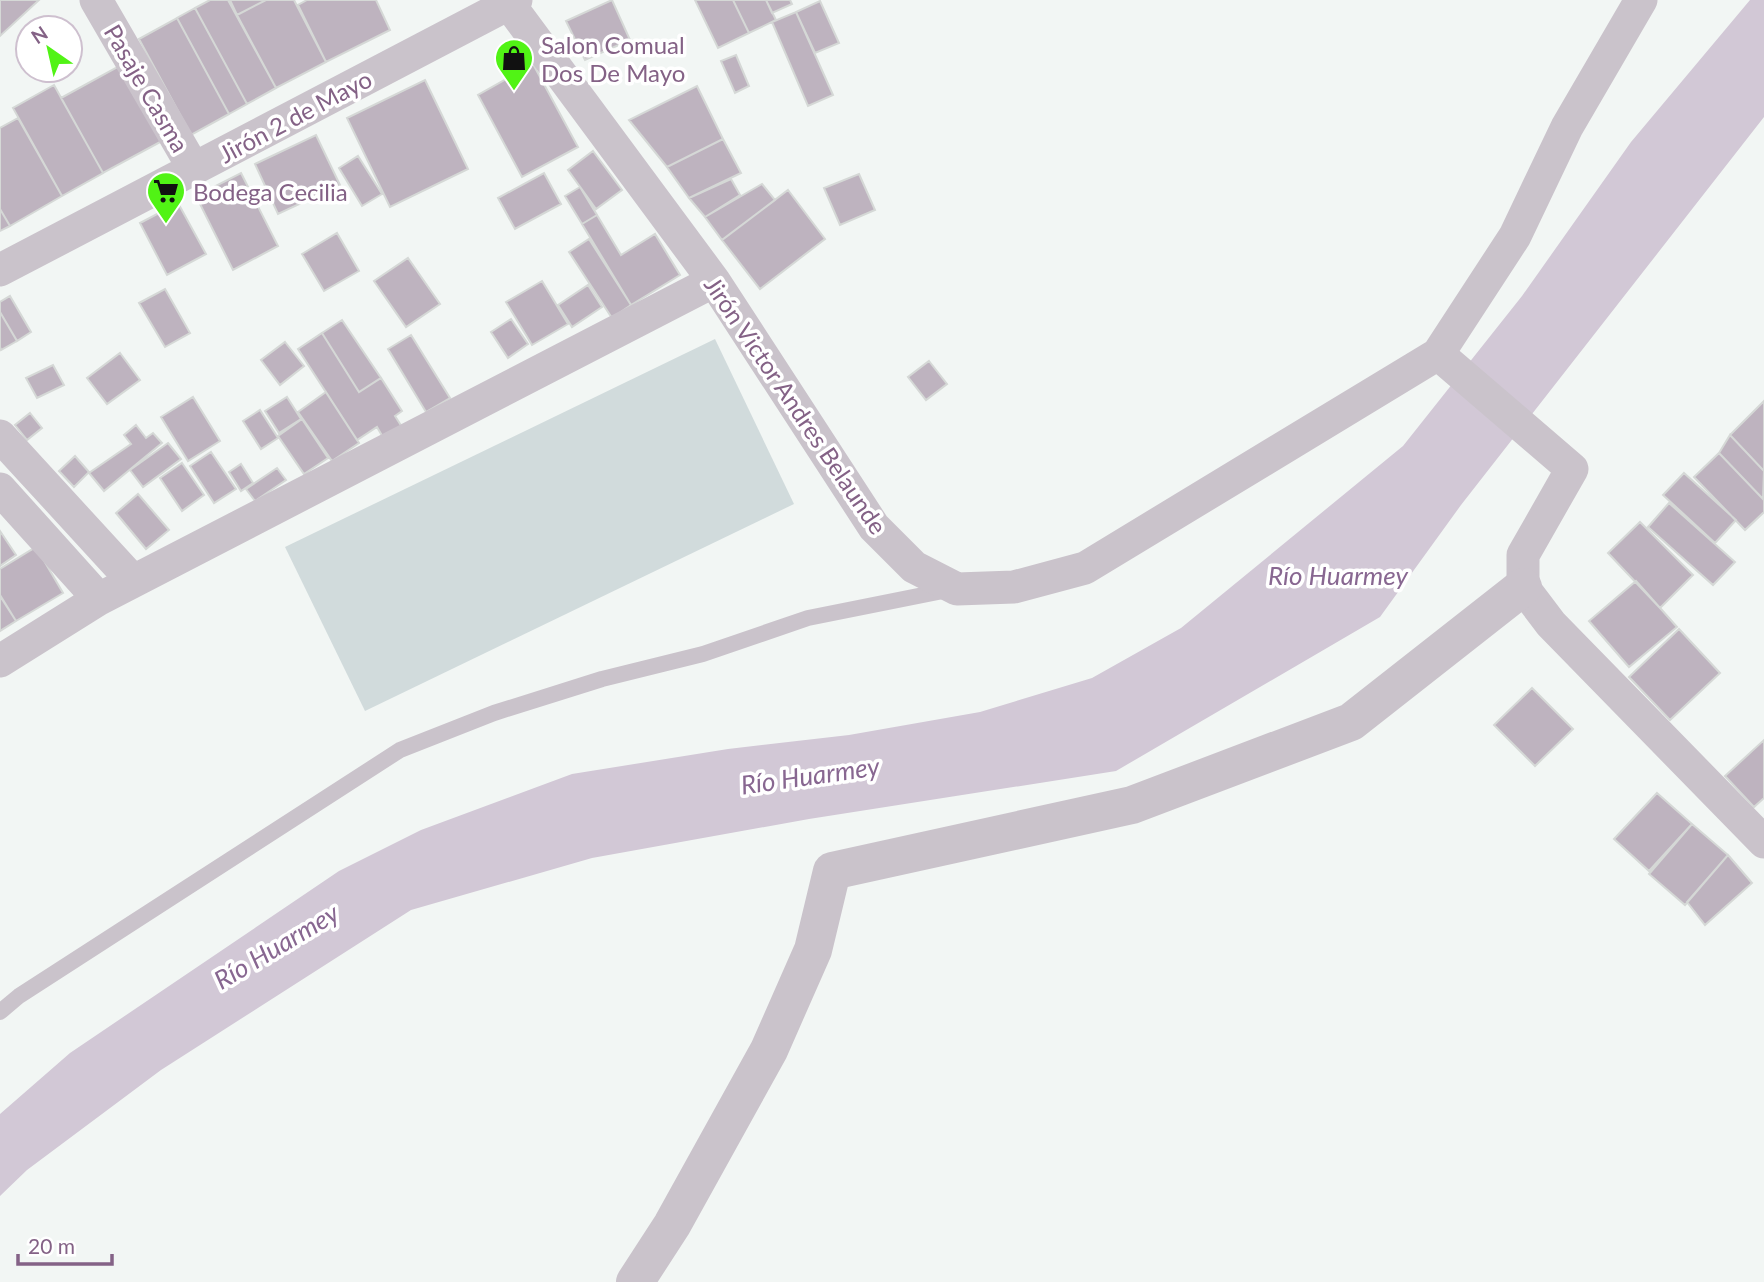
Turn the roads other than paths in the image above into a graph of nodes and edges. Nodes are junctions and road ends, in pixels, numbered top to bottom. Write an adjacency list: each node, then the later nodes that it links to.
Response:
1 (1641, 0): 7 (street)
2 (511, 1): 4 (street, Jirón 2 de Mayo); 6 (street, Jirón Victor Andres Belaunde)
3 (93, 3): 4 (street, Pasaje Casma)
4 (194, 169): 5 (street, Jirón 2 de Mayo)
5 (0, 270)
6 (714, 281): 10 (street); 12 (street, Jirón Victor Andres Belaunde)
7 (1438, 354): 11 (street); 12 (street, Jirón Victor Andres Belaunde)
8 (0, 436): 10 (street)
9 (0, 489): 13 (street)
10 (133, 581): 13 (street)
11 (1523, 587): 15 (street); 17 (street)
12 (957, 589): 16 (lane)
13 (99, 598): 14 (street)
14 (0, 661)
15 (1764, 842)
16 (0, 1012)
17 (635, 1282)

